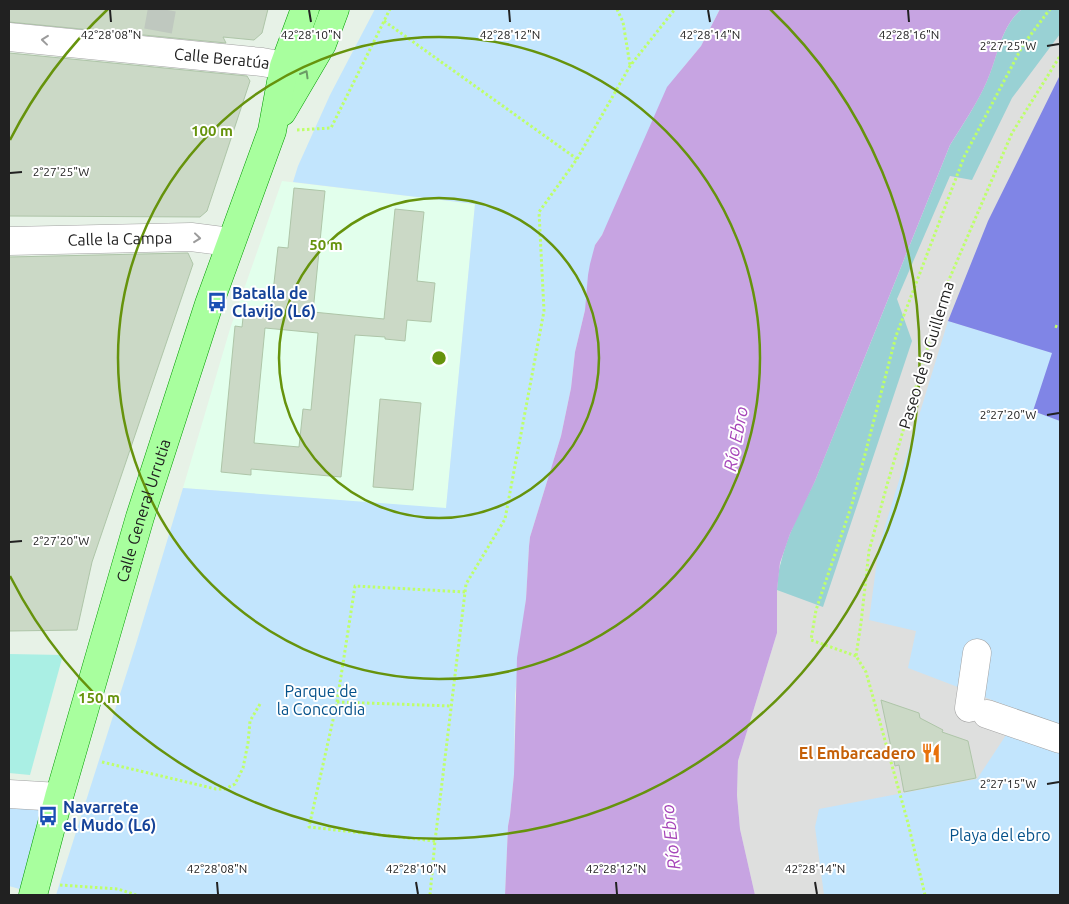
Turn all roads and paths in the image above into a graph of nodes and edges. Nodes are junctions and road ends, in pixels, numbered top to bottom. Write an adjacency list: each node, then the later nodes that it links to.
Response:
1 (305, 9): 10 (main road, Calle General Urrutia)
2 (335, 9): 12 (main road, Calle General Urrutia, one-way to 2)
3 (390, 9): 7 (path)
4 (617, 9): 11 (path)
5 (675, 9): 11 (path)
6 (1050, 9): 20 (path)
7 (384, 21): 12 (path); 13 (path)
8 (9, 37): 10 (street, Calle Beratúa, one-way to 8)
9 (1060, 56): 20 (path, Paseo de la Guillerma)
10 (284, 66): 12 (main road, Calle General Urrutia)
11 (630, 66): 13 (path)
12 (272, 131): 15 (main road, Calle General Urrutia)
13 (576, 159): 18 (path)
14 (9, 241): 15 (street, Calle la Campa, one-way to 15)
15 (230, 242): 27 (main road, Calle General Urrutia)
16 (1055, 326): 17 (path)
17 (1060, 328)
18 (465, 592): 21 (path); 23 (path)
19 (978, 653): 24 (street)
20 (856, 656): 32 (path)
21 (337, 702): 23 (path); 28 (path)
22 (260, 704): 25 (path)
23 (451, 706): 28 (path)
24 (1060, 739)
25 (102, 762)
26 (9, 794): 27 (street)
27 (60, 797): 29 (main road, Calle General Urrutia)
28 (435, 841): 31 (path)
29 (35, 888): 30 (path)
30 (136, 895)
31 (430, 895)
32 (925, 895)

